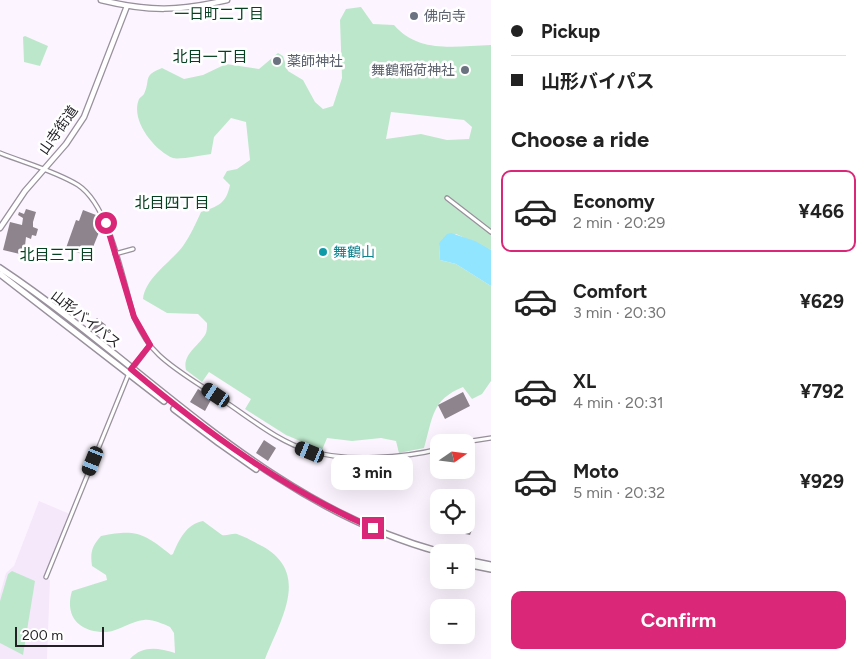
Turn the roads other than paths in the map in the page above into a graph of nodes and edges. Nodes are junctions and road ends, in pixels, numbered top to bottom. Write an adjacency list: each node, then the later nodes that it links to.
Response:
1 (101, 0): 4 (main road)
2 (130, 0): 4 (street)
3 (227, 0): 4 (main road)
4 (127, 6): 6 (main road, 山寺街道)
5 (0, 153): 6 (street)
6 (43, 170): 8 (main road, 山寺街道); 11 (street)
7 (447, 198): 9 (street)
8 (0, 228)
9 (491, 232)
10 (133, 248): 11 (street)
11 (115, 254): 14 (street)
12 (0, 268): 15 (highway, 山形バイパス)
13 (0, 274): 15 (highway, 山形バイパス)
14 (150, 345): 15 (street); 18 (street)
15 (130, 371): 19 (highway, 山形バイパス); 24 (street)
16 (491, 438): 17 (street)
17 (475, 440)
18 (430, 451)
19 (430, 551)
20 (475, 562): 21 (highway)
21 (491, 565)
22 (475, 566): 23 (highway)
23 (491, 569)
24 (46, 577)

